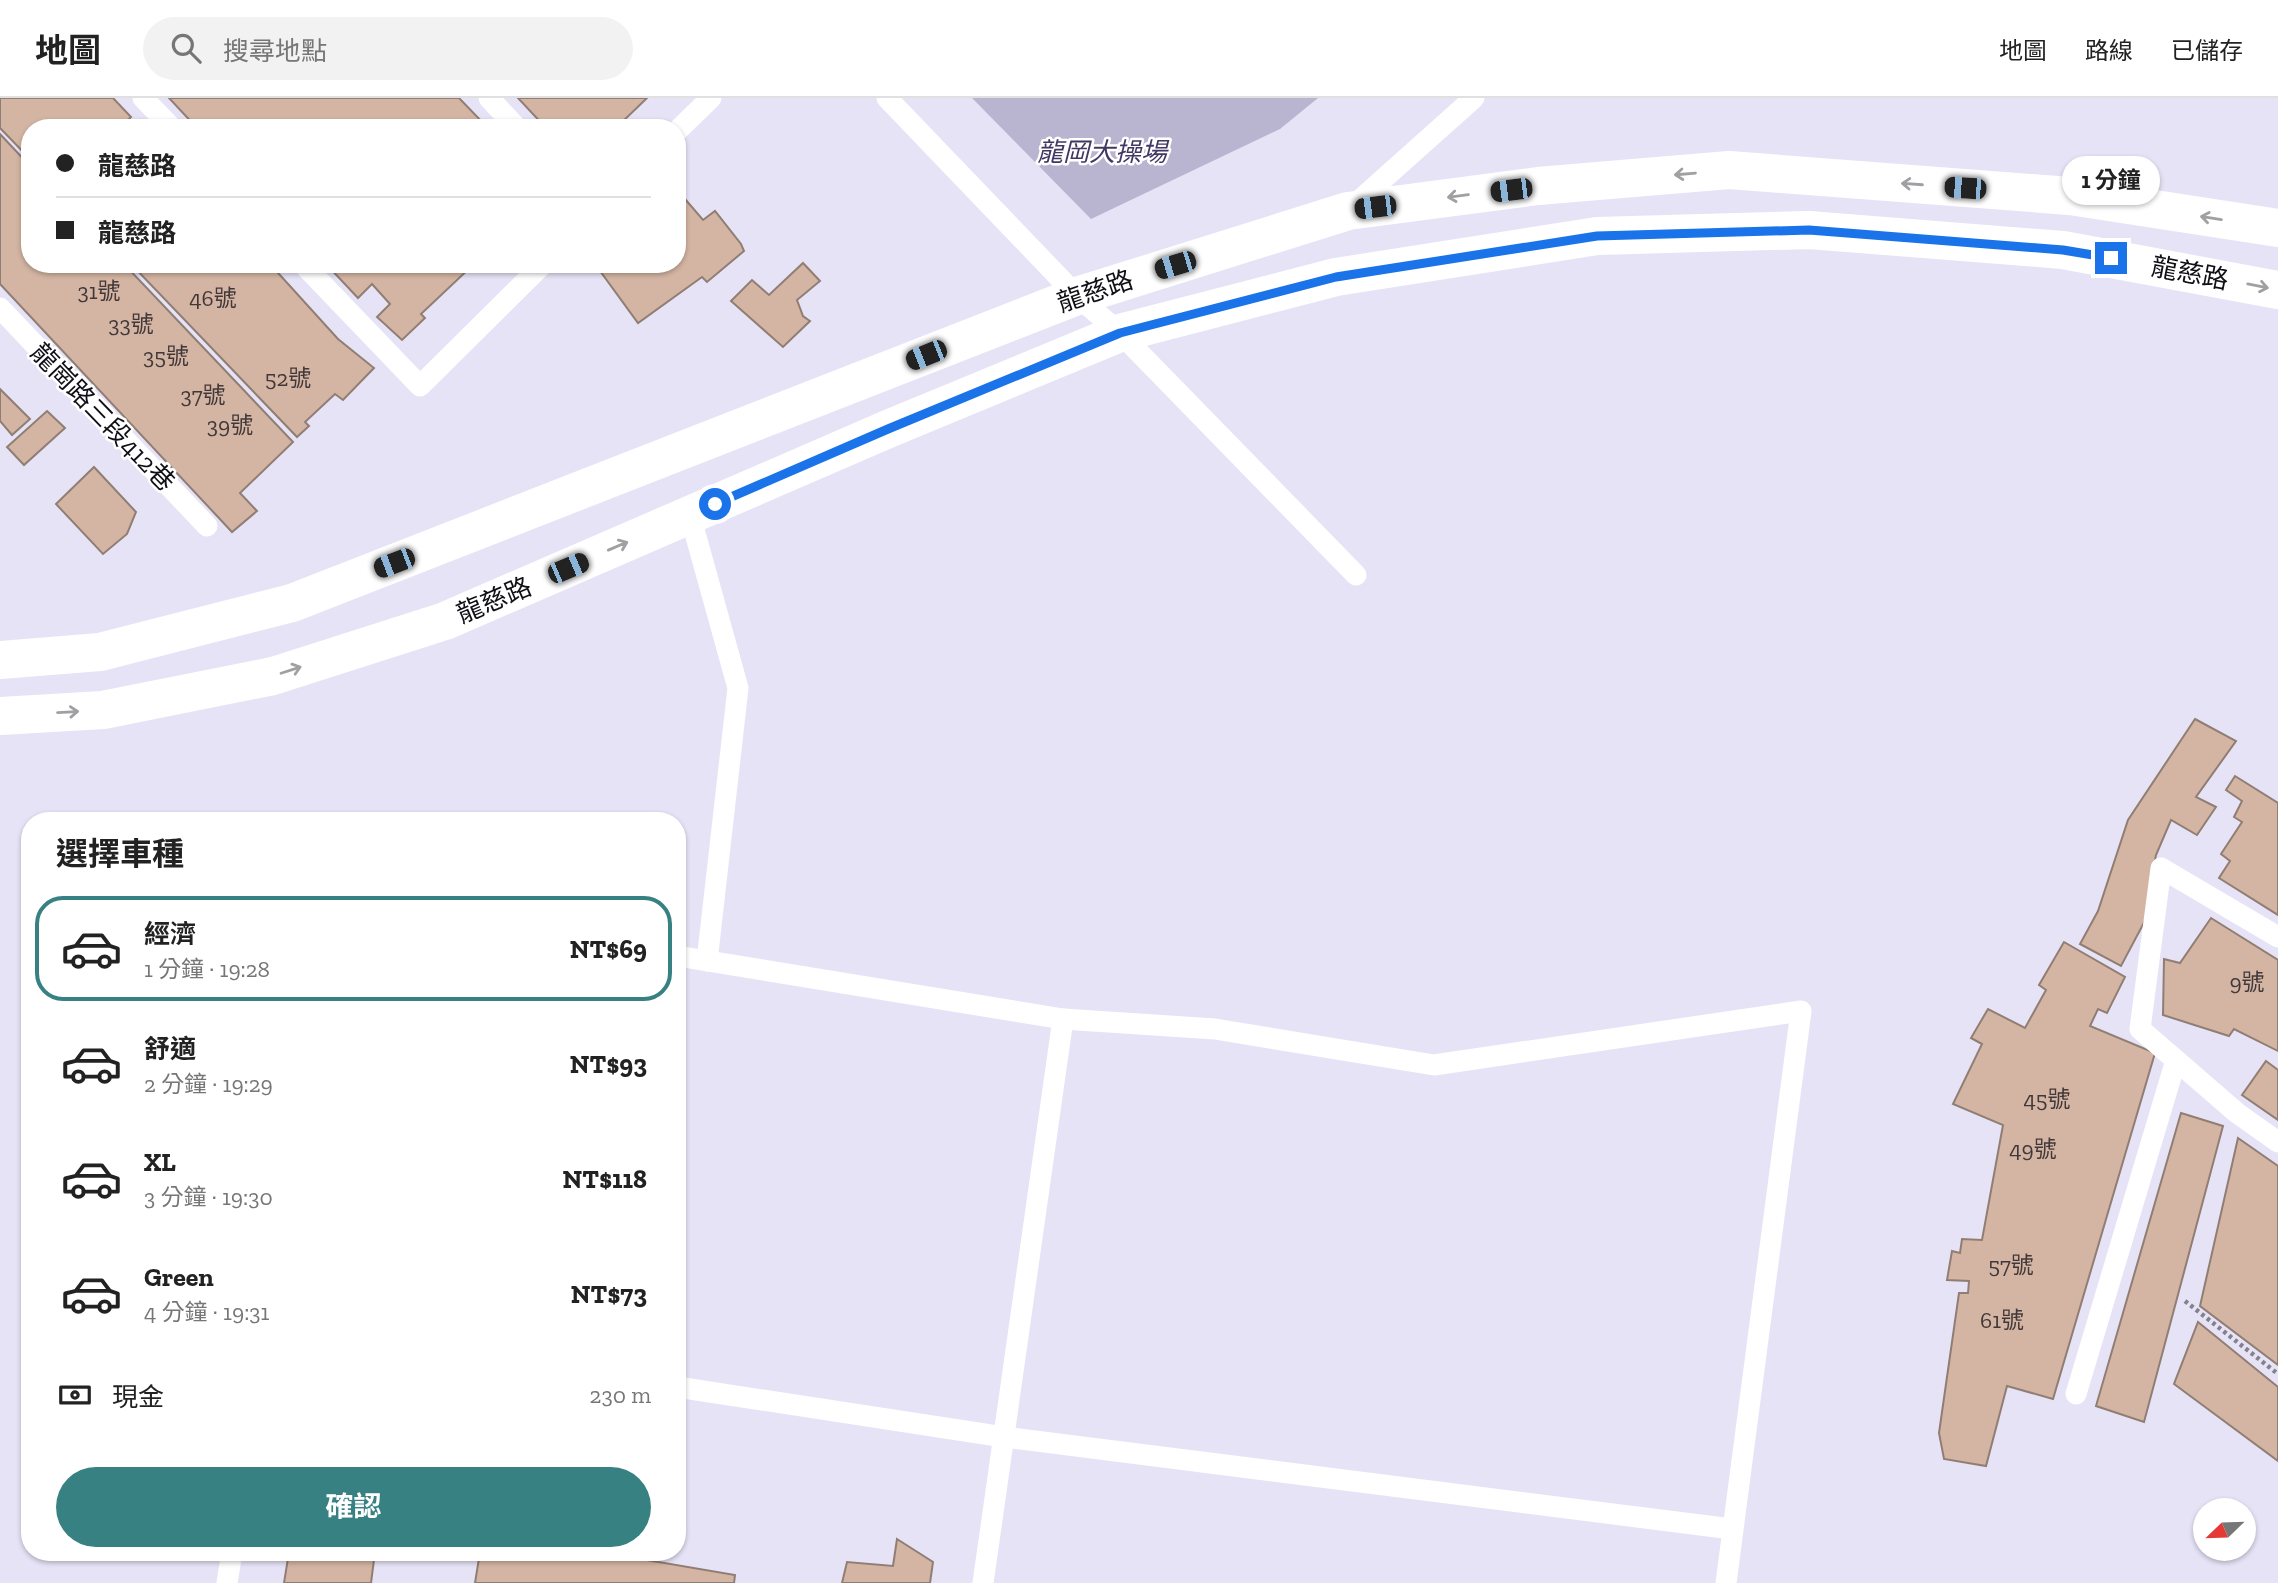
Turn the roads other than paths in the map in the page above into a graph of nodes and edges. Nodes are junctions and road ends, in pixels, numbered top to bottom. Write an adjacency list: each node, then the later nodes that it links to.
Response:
1 (143, 98): 6 (lane)
2 (489, 98): 7 (lane)
3 (710, 98): 8 (lane)
4 (887, 98): 16 (lane)
5 (1474, 98): 10 (lane)
6 (163, 119)
7 (509, 119)
8 (686, 122)
9 (2070, 196): 10 (street, 龍慈路, one-way to 10); 11 (street, 龍慈路, one-way to 9); 12 (street)
10 (1348, 211): 16 (street, 龍慈路)
11 (2278, 228)
12 (2063, 250): 15 (street, 龍慈路, one-way to 15); 18 (street, 龍慈路)
13 (312, 273): 14 (lane)
14 (535, 273)
15 (2278, 290)
16 (1077, 296): 18 (lane); 22 (street, 龍慈路)
17 (0, 309): 20 (lane, 龍崗路三段412巷)
18 (1120, 333): 19 (street, 龍慈路); 21 (lane)
19 (690, 515): 23 (street, 龍慈路, one-way to 19); 26 (lane)
20 (207, 526)
21 (1356, 575)
22 (0, 660)
23 (0, 716)
24 (2278, 937): 28 (lane)
25 (686, 958): 26 (lane)
26 (707, 961): 27 (lane)
27 (1063, 1019): 32 (lane); 33 (lane)
28 (2176, 1060): 29 (lane); 31 (lane)
29 (2278, 1142)
30 (686, 1388): 32 (lane)
31 (2076, 1394)
32 (1004, 1437): 33 (lane); 36 (lane)
33 (1732, 1529): 37 (lane)
34 (231, 1561): 35 (lane)
35 (227, 1583)
36 (983, 1583)
37 (1726, 1583)

